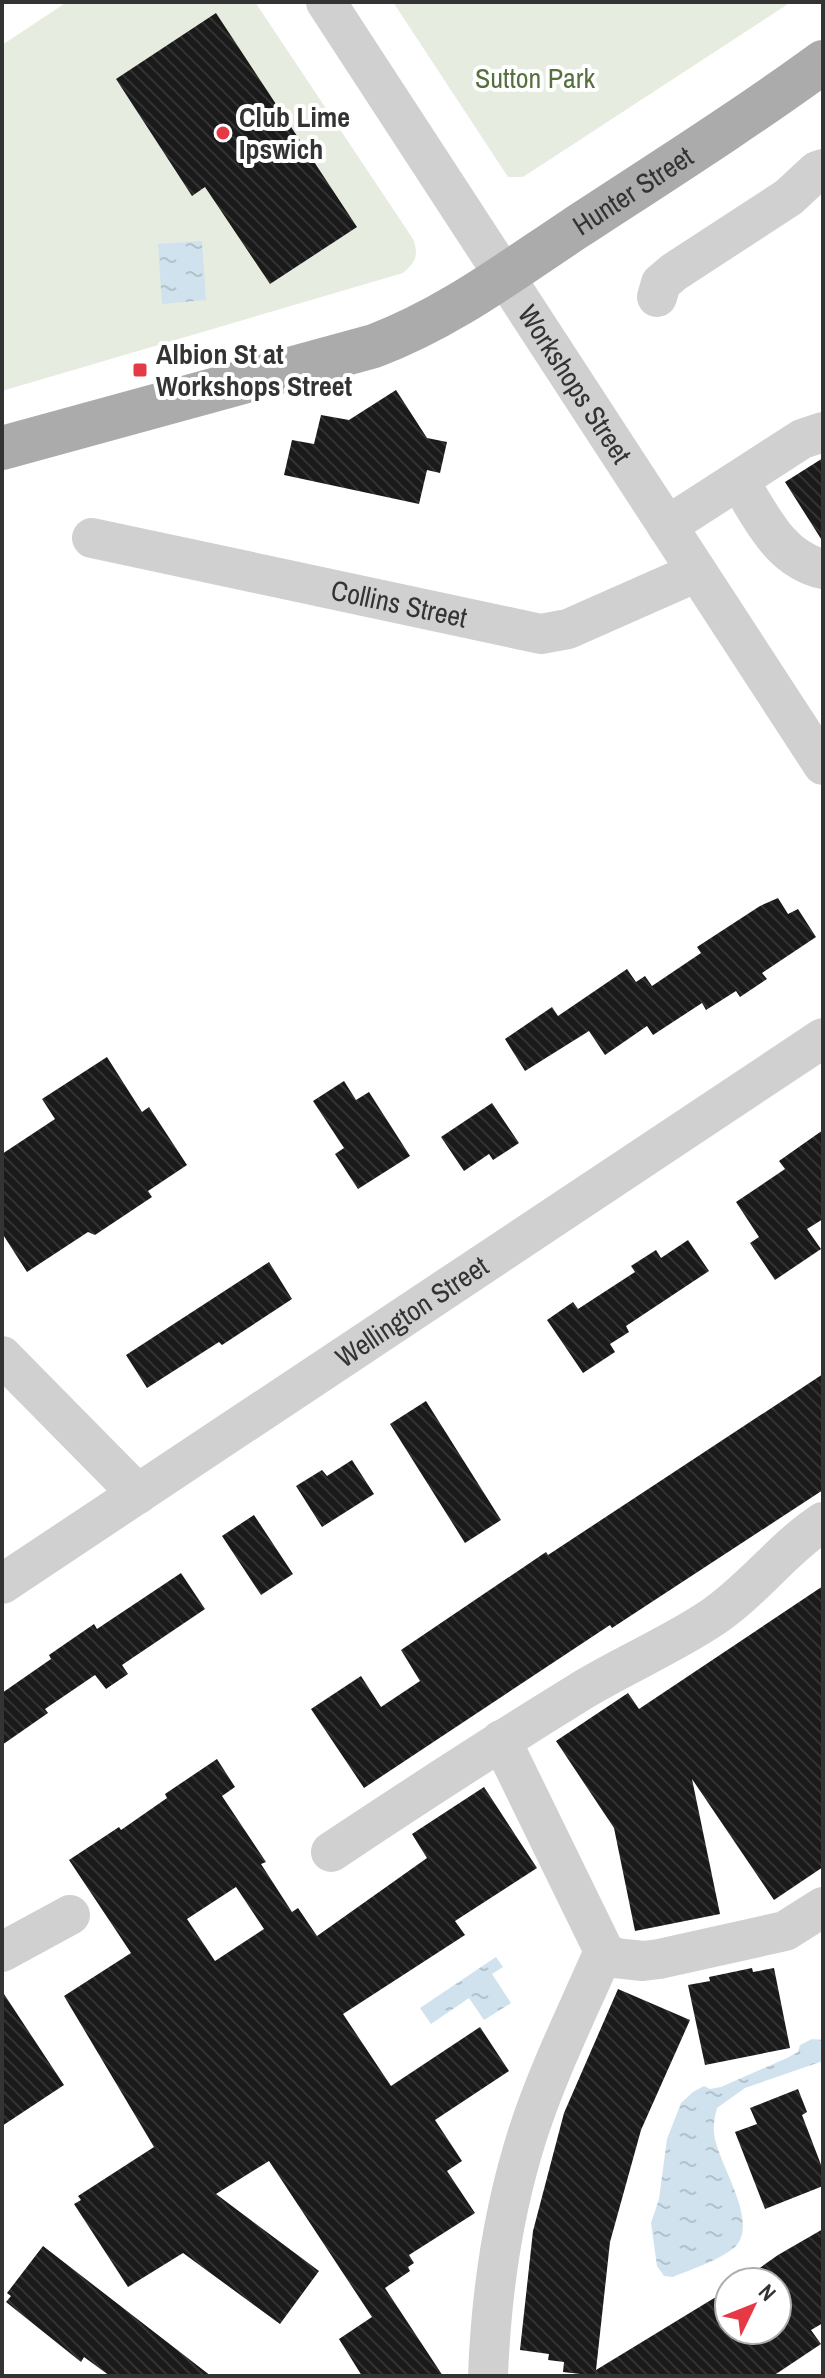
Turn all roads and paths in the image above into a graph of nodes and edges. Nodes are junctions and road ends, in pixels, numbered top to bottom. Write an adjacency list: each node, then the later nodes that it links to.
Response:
1 (326, 2): 6 (street, Workshops Street)
2 (823, 62): 4 (main road, Hunter Street)
3 (823, 82): 4 (main road, Hunter Street)
4 (764, 105): 6 (main road, Hunter Street)
5 (823, 169): 7 (street)
6 (503, 277): 9 (main road, Hunter Street); 11 (street, Workshops Street)
7 (657, 297)
8 (823, 432): 10 (street)
9 (2, 448)
10 (739, 481): 11 (street); 13 (street)
11 (667, 526): 14 (street, Workshops Street)
12 (92, 538): 14 (street, Collins Street)
13 (823, 569)
14 (697, 572): 15 (street, Workshops Street)
15 (823, 765)
16 (823, 1038): 18 (street, Wellington Street)
17 (2, 1356): 18 (street)
18 (138, 1494): 20 (street, Wellington Street)
19 (823, 1522): 21 (street)
20 (2, 1584)
21 (501, 1740): 22 (street); 25 (street)
22 (331, 1852)
23 (823, 1907): 25 (street)
24 (70, 1915): 26 (street)
25 (604, 1951): 27 (street)
26 (2, 1952)
27 (488, 2376)

